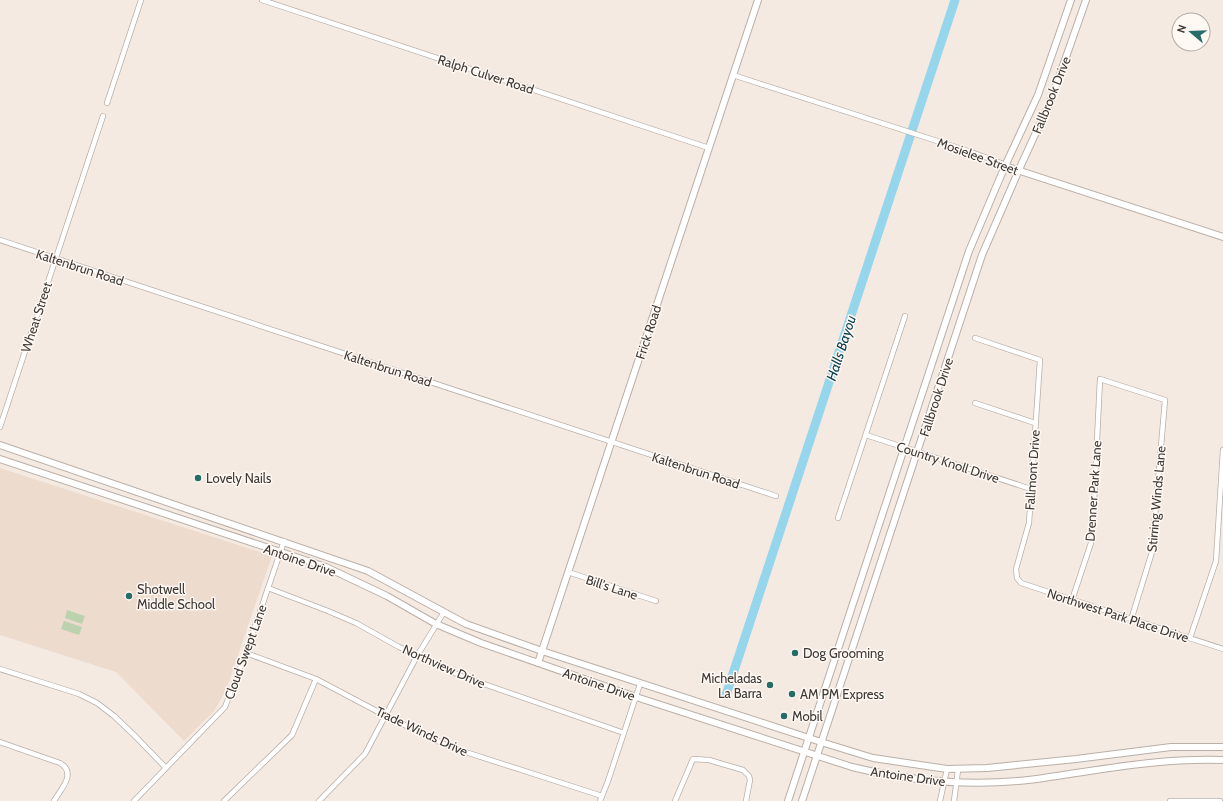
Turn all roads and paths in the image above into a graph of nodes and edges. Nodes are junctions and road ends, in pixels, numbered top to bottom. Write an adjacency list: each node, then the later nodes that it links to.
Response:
1 (141, 0): 7 (street)
2 (262, 0): 9 (street, Ralph Culver Road)
3 (758, 0): 6 (main road, Frick Road)
4 (1071, 0): 10 (main road, Fallbrook Drive)
5 (1086, 0): 11 (main road, Fallbrook Drive)
6 (733, 75): 9 (main road, Frick Road); 10 (street, Mosielee Street)
7 (107, 103)
8 (103, 116): 14 (street, Wheat Street)
9 (709, 148): 22 (main road, Frick Road)
10 (1005, 166): 11 (main road, Mosielee Street); 24 (main road, Fallbrook Drive)
11 (1019, 170): 12 (main road, Mosielee Street); 26 (main road, Fallbrook Drive)
12 (1223, 237)
13 (0, 240): 14 (street, Kaltenbrun Road)
14 (56, 259): 20 (street, Wheat Street); 22 (street, Kaltenbrun Road)
15 (905, 316): 21 (street)
16 (975, 338): 19 (street, Fallmont Drive)
17 (1165, 400): 38 (street, Drenner Park Lane); 43 (street, Stirring Winds Lane)
18 (975, 403): 19 (street)
19 (1035, 423): 28 (street, Fallmont Drive)
20 (0, 427)
21 (866, 435): 24 (street, Country Knoll Drive); 32 (street)
22 (612, 442): 30 (street, Kaltenbrun Road); 35 (main road, Frick Road)
23 (0, 445): 29 (main road, Antoine Drive)
24 (904, 448): 26 (street, Country Knoll Drive); 40 (main road, Fallbrook Drive)
25 (1223, 450): 45 (street)
26 (918, 452): 28 (street, Country Knoll Drive); 42 (main road, Fallbrook Drive)
27 (0, 459): 31 (main road, Antoine Drive)
28 (1031, 489): 36 (street, Fallmont Drive)
29 (152, 496): 31 (main road); 33 (main road, Antoine Drive)
30 (776, 496)
31 (148, 508): 34 (main road, Antoine Drive)
32 (838, 518)
33 (284, 541): 34 (street, Cloud Swept Lane); 41 (main road, Antoine Drive)
34 (281, 552): 37 (street, Cloud Swept Lane); 44 (main road, Antoine Drive)
35 (568, 572): 39 (street, Bill's Lane); 47 (main road, Frick Road)
36 (1017, 578): 38 (street, Northwest Park Place Drive)
37 (268, 588): 48 (street, Cloud Swept Lane); 49 (street, Northview Drive)
38 (1072, 600): 43 (street, Northwest Park Place Drive)
39 (656, 601)
40 (852, 609): 42 (main road); 57 (main road, Fallbrook Drive)
41 (444, 612): 44 (street); 47 (main road, Antoine Drive)
42 (864, 613): 59 (main road, Fallbrook Drive)
43 (1131, 620): 45 (street, Northwest Park Place Drive)
44 (436, 624): 49 (street); 50 (main road, Antoine Drive)
45 (1190, 638): 46 (street, Northwest Park Place Drive)
46 (1223, 649)
47 (542, 651): 50 (main road, Frick Road); 53 (main road, Antoine Drive)
48 (246, 653): 52 (street, Trade Winds Drive); 65 (street, Cloud Swept Lane)
49 (417, 656): 55 (street); 56 (street, Northview Drive)
50 (538, 663): 54 (main road, Antoine Drive)
51 (0, 669): 65 (street)
52 (316, 678): 55 (street, Trade Winds Drive); 74 (street)
53 (640, 684): 54 (street); 57 (main road, Antoine Drive)
54 (636, 697): 56 (street); 61 (main road, Antoine Drive)
55 (386, 716): 71 (street, Trade Winds Drive); 75 (street)
56 (624, 733): 71 (street)
57 (809, 738): 59 (main road, Antoine Drive); 61 (main road, Fallbrook Drive)
58 (0, 742): 72 (street)
59 (821, 742): 62 (main road, Fallbrook Drive); 66 (main road, Antoine Drive)
60 (1223, 747): 63 (main road, Antoine Drive)
61 (804, 751): 62 (main road, Antoine Drive); 78 (main road, Fallbrook Drive)
62 (817, 755): 69 (main road, Antoine Drive); 79 (main road, Fallbrook Drive)
63 (1076, 759): 67 (main road, Antoine Drive); 68 (main road)
64 (1223, 760): 68 (main road, Antoine Drive)
65 (166, 768): 73 (street, Cloud Swept Lane)
66 (947, 769): 67 (main road, Antoine Drive); 69 (street)
67 (958, 770): 70 (street)
68 (1078, 773): 70 (main road, Antoine Drive)
69 (944, 783): 70 (main road, Antoine Drive); 80 (street)
70 (956, 783): 81 (street)
71 (601, 799)
72 (54, 801)
73 (134, 801)
74 (224, 801)
75 (319, 801)
76 (676, 801): 77 (street)
77 (746, 801)
78 (788, 801)
79 (802, 801)
80 (940, 801)
81 (954, 801)
82 (1170, 801): 83 (street)
83 (1174, 801): 84 (street)
84 (1220, 801)

